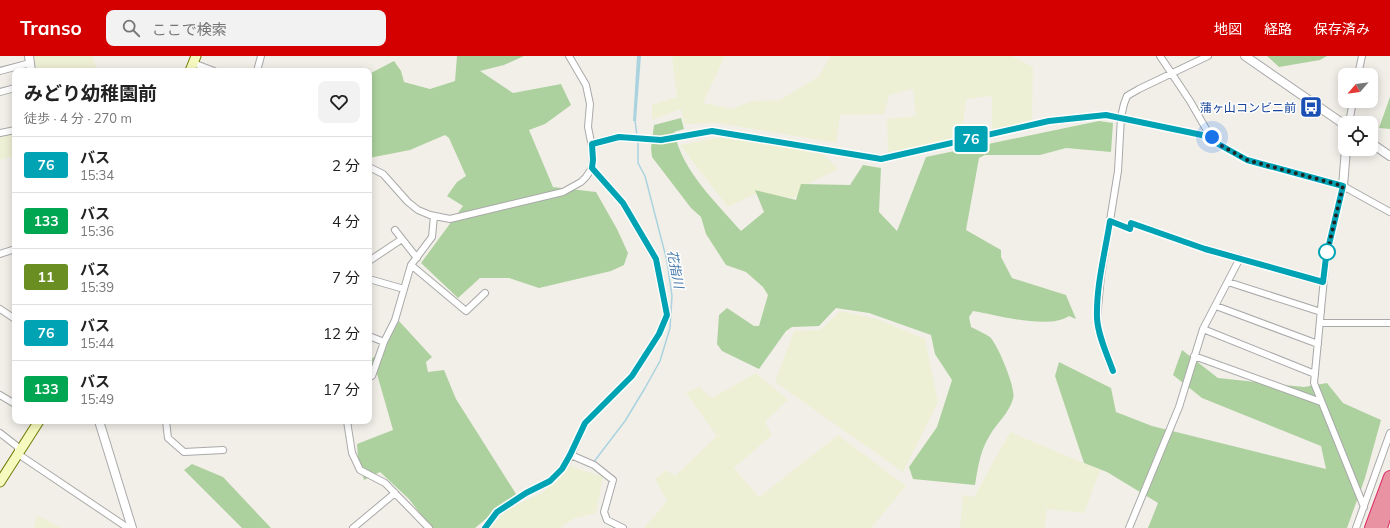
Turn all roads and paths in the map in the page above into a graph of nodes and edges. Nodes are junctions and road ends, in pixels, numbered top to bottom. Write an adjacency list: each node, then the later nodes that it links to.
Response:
1 (261, 56): 10 (street)
2 (569, 56): 21 (street)
3 (1160, 56): 13 (street)
4 (1208, 56): 13 (street)
5 (1245, 56): 17 (street)
6 (1362, 56): 11 (street)
7 (30, 63): 12 (street)
8 (193, 63): 9 (street)
9 (206, 68)
10 (258, 68)
11 (1359, 68)
12 (0, 71)
13 (1172, 74): 16 (street); 20 (street)
14 (12, 89): 15 (street)
15 (0, 92)
16 (1121, 117): 20 (street); 21 (street); 30 (street)
17 (1338, 120)
18 (12, 131): 19 (street)
19 (0, 133)
20 (1213, 141): 27 (street)
21 (592, 144): 26 (street)
22 (1378, 148): 24 (street)
23 (1345, 156): 27 (street)
24 (1390, 156)
25 (372, 168): 29 (street)
26 (592, 168): 29 (street); 70 (street)
27 (1343, 186): 28 (street); 41 (street)
28 (1390, 212)
29 (434, 216): 35 (street)
30 (1110, 221): 36 (street); 55 (street)
31 (395, 230): 32 (street)
32 (402, 239): 35 (street); 37 (street)
33 (12, 250): 34 (street)
34 (0, 254)
35 (417, 258): 38 (street)
36 (1240, 258): 40 (street); 41 (street)
37 (372, 259)
38 (412, 265): 42 (street); 43 (street)
39 (372, 280): 42 (street)
40 (1228, 282): 44 (street); 46 (street)
41 (1323, 282): 46 (street)
42 (404, 289): 52 (street)
43 (485, 293)
44 (1216, 306): 50 (street); 53 (street)
45 (0, 309): 47 (street)
46 (1321, 312): 48 (street)
47 (12, 317)
48 (1320, 323): 49 (street); 53 (street)
49 (1390, 323)
50 (1203, 329): 54 (street); 56 (street)
51 (372, 337): 52 (street)
52 (384, 342): 57 (street)
53 (1318, 344): 56 (street)
54 (1194, 356): 60 (street); 82 (street)
55 (1113, 371)
56 (1314, 374): 60 (street)
57 (372, 376)
58 (0, 395): 59 (street)
59 (12, 402)
60 (1321, 402): 75 (street)
61 (36, 424): 69 (main road)
62 (100, 424): 77 (street)
63 (166, 424): 68 (street)
64 (347, 424): 73 (street)
65 (0, 433): 69 (street)
66 (1390, 433): 67 (street)
67 (1388, 447): 75 (street)
68 (223, 450)
69 (18, 454): 72 (main road); 76 (street)
70 (570, 455): 80 (street); 81 (street)
71 (1390, 477): 84 (highway)
72 (0, 482)
73 (395, 493): 78 (street); 79 (street)
74 (1390, 498): 85 (highway)
75 (1364, 507): 83 (street)
76 (128, 528)
77 (132, 528)
78 (353, 528)
79 (429, 528)
80 (485, 528)
81 (623, 528)
82 (1129, 528)
83 (1356, 528)
84 (1371, 528)
85 (1381, 528)

